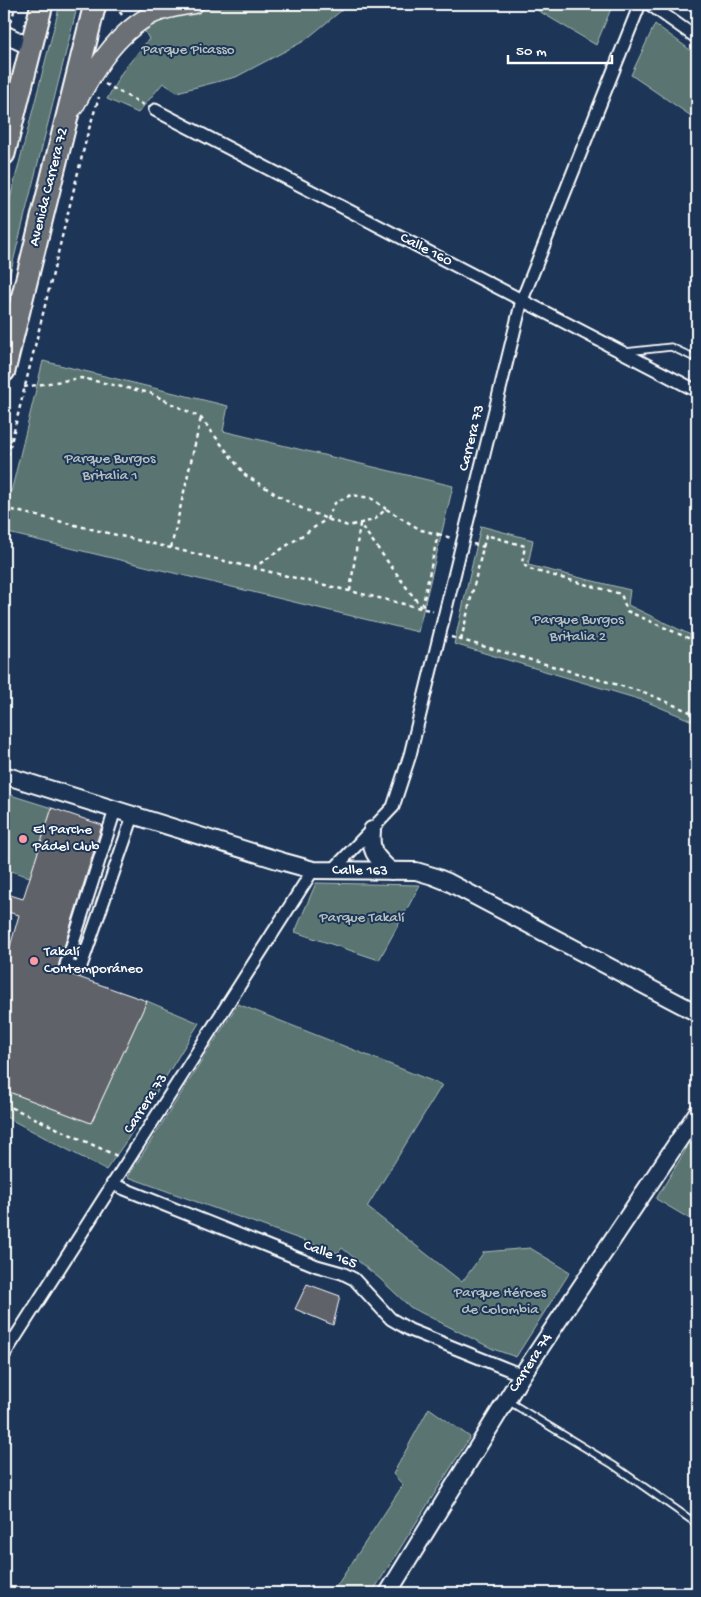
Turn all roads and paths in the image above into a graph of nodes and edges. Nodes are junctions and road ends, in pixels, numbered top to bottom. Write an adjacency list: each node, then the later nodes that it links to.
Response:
1 (42, 4): 10 (highway)
2 (95, 4): 14 (highway, Avenida Carrera 72)
3 (120, 4): 7 (path)
4 (194, 4): 14 (main road)
5 (640, 4): 16 (street, Carrera 73)
6 (649, 4): 9 (street)
7 (119, 11)
8 (4, 34): 10 (street)
9 (697, 38)
10 (31, 48): 15 (highway)
11 (103, 83): 13 (path)
12 (100, 92): 20 (path)
13 (155, 110): 16 (street, Calle 160)
14 (65, 126): 19 (highway, Avenida Carrera 72)
15 (4, 154)
16 (522, 300): 17 (street, Calle 160); 32 (street, Carrera 73)
17 (623, 352): 18 (lane); 21 (street, Calle 160)
18 (697, 360)
19 (4, 371)
20 (24, 387): 22 (path); 23 (path)
21 (697, 391)
22 (201, 418): 26 (path); 28 (path)
23 (4, 471)
24 (4, 508): 28 (path)
25 (386, 509): 26 (path); 27 (path); 31 (path)
26 (327, 519): 27 (path); 29 (path)
27 (360, 524): 30 (path); 31 (path)
28 (171, 548): 29 (path)
29 (253, 568): 30 (path)
30 (350, 591): 31 (path)
31 (422, 608): 32 (path)
32 (445, 614): 33 (street, Carrera 73)
33 (440, 634): 34 (path); 40 (street, Carrera 73)
34 (461, 640): 35 (path); 36 (path)
35 (697, 642)
36 (697, 715)
37 (4, 775): 38 (street, Calle 163)
38 (115, 810): 39 (street, Calle 163); 41 (street)
39 (133, 816): 42 (street); 43 (street, Calle 163)
40 (372, 830): 44 (street, Carrera 73); 45 (street)
41 (102, 852): 42 (street); 42 (street)
42 (119, 857)
43 (313, 870): 44 (street, Calle 163); 49 (street, Carrera 73)
44 (333, 870): 45 (street, Calle 163)
45 (391, 871): 46 (street, Calle 163)
46 (697, 1013)
47 (4, 1104): 49 (path)
48 (697, 1113): 52 (street, Carrera 74)
49 (128, 1160): 50 (street, Carrera 73)
50 (112, 1184): 51 (street, Carrera 73); 52 (street, Calle 165)
51 (4, 1355)
52 (522, 1375): 53 (street, Carrera 74)
53 (507, 1401): 54 (lane); 55 (street, Carrera 74)
54 (697, 1524)
55 (388, 1593)

